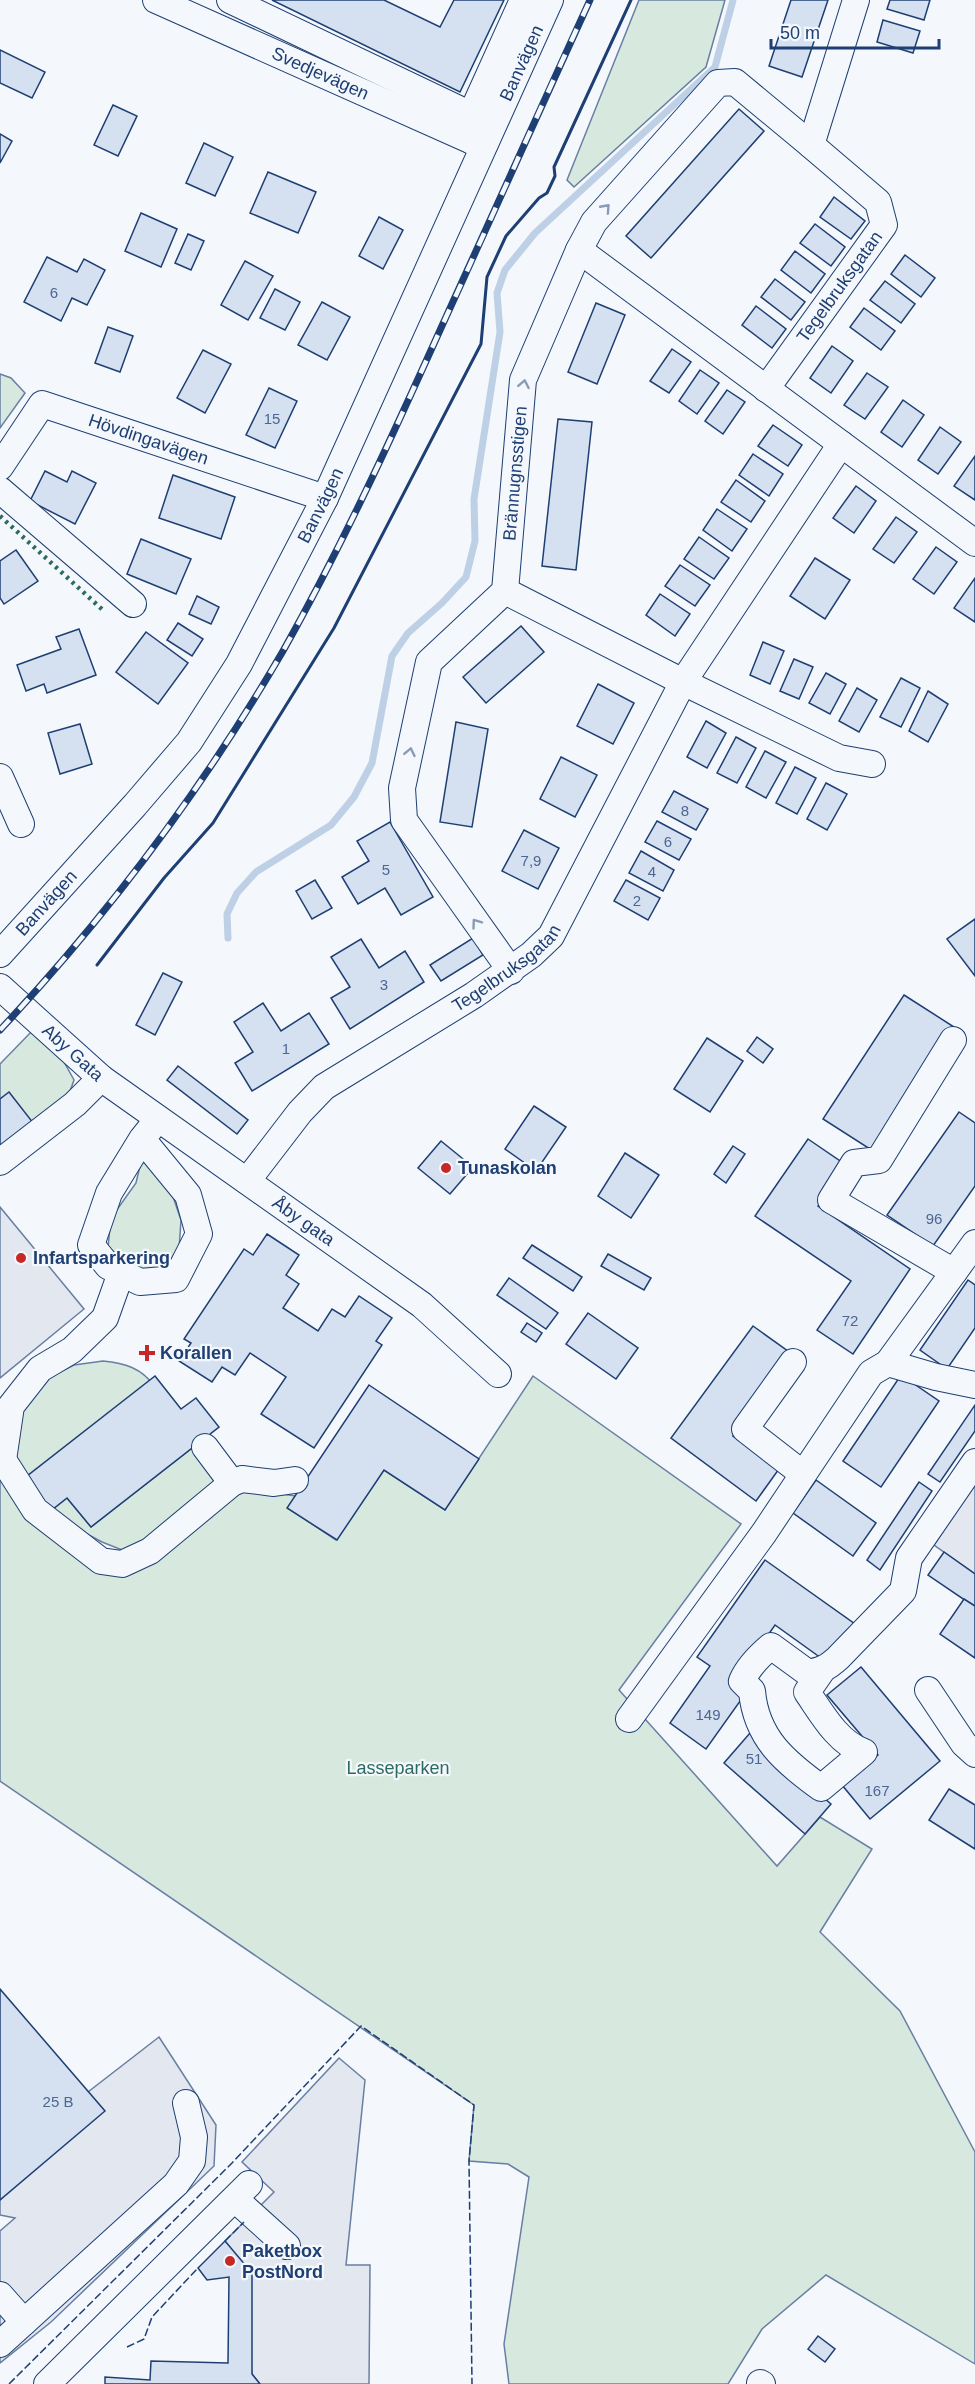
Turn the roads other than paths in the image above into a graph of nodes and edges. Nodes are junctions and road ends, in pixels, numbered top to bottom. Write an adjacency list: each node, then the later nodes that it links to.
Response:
1 (156, 0): 6 (street, Svedjevägen)
2 (229, 0): 6 (street); 7 (street)
3 (524, 0): 7 (street)
4 (550, 0): 8 (street, Banvägen)
5 (856, 0): 9 (street)
6 (220, 28): 8 (street, Svedjevägen)
7 (471, 115): 8 (street)
8 (478, 142): 15 (street, Banvägen)
9 (811, 145): 10 (street, Brännugnsstigen, one-way to 9); 11 (street, Tegelbruksgatan)
10 (579, 249): 11 (street); 17 (street, Brännugnsstigen, one-way to 10)
11 (766, 389): 12 (street)
12 (841, 444): 16 (street); 19 (street, Tegelbruksgatan)
13 (0, 467): 15 (street, Hövdingavägen)
14 (0, 490): 18 (street)
15 (325, 498): 23 (street, Banvägen)
16 (975, 543)
17 (505, 591): 19 (street); 24 (street, one-way to 17)
18 (133, 604)
19 (683, 682): 20 (street); 24 (street, Tegelbruksgatan)
20 (872, 764)
21 (0, 777): 22 (street)
22 (21, 824)
23 (0, 954)
24 (511, 970): 30 (street, Tegelbruksgatan)
25 (0, 987): 27 (street, Aby Gata)
26 (952, 1040): 32 (street)
27 (101, 1078): 28 (street, Åby gata); 29 (street, Aby Gata)
28 (150, 1129): 30 (street, Åby gata); 33 (street); 33 (street)
29 (0, 1162)
30 (247, 1181): 36 (street, Åby gata)
31 (975, 1243): 32 (street)
32 (954, 1272): 35 (street)
33 (121, 1273): 39 (street)
34 (793, 1362): 41 (street)
35 (888, 1363): 37 (street); 41 (street)
36 (498, 1374)
37 (975, 1385)
38 (205, 1447): 43 (street)
39 (2, 1458): 43 (street)
40 (975, 1462): 44 (street)
41 (803, 1474): 46 (street)
42 (296, 1480): 43 (street)
43 (231, 1483)
44 (823, 1670): 44 (street)
45 (928, 1690): 47 (street)
46 (629, 1719)
47 (975, 1754)
48 (186, 2103): 51 (street)
49 (287, 2246): 53 (street)
50 (0, 2295): 51 (street)
51 (24, 2322): 52 (street)
52 (0, 2344)
53 (47, 2384)

